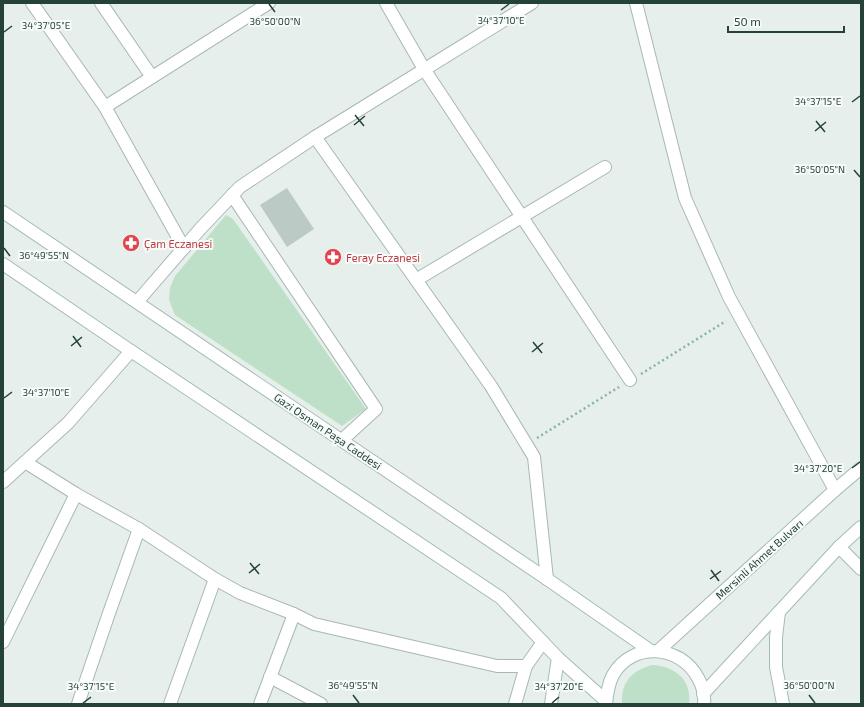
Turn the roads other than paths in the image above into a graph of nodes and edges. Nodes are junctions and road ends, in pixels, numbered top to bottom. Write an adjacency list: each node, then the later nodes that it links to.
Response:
1 (32, 3): 9 (street)
2 (101, 3): 8 (street)
3 (269, 3): 8 (street)
4 (386, 3): 7 (street)
5 (532, 3): 7 (street)
6 (636, 3): 25 (street)
7 (424, 69): 10 (street); 14 (street)
8 (152, 77): 9 (street)
9 (105, 107): 15 (street)
10 (315, 137): 12 (street); 17 (street)
11 (604, 167): 14 (street)
12 (232, 196): 15 (street); 21 (street)
13 (3, 212): 18 (street, Gazi Osman Paşa Caddesi)
14 (522, 216): 17 (street); 20 (street)
15 (184, 248): 18 (street)
16 (3, 264): 19 (street)
17 (416, 280): 32 (street)
18 (137, 302): 21 (street, Gazi Osman Paşa Caddesi)
19 (131, 351): 22 (street); 36 (street)
20 (630, 380)
21 (342, 440): 32 (street, Gazi Osman Paşa Caddesi)
22 (25, 462): 24 (street); 26 (street)
23 (861, 468): 25 (street, Mersinli Ahmet Bulvarı)
24 (3, 481)
25 (835, 490): 37 (street, Mersinli Ahmet Bulvarı)
26 (76, 494): 28 (street); 35 (street)
27 (861, 527): 29 (street)
28 (139, 529): 31 (street); 43 (street)
29 (839, 547): 30 (street); 33 (street)
30 (861, 569)
31 (215, 579): 34 (street); 44 (street)
32 (547, 579): 37 (street, Gazi Osman Paşa Caddesi)
33 (779, 612): 41 (street); 49 (street)
34 (294, 614): 39 (street); 40 (street)
35 (3, 642)
36 (543, 642): 38 (street); 39 (street)
37 (655, 651): 41 (street); 42 (street)
38 (558, 658): 42 (street); 48 (street)
39 (526, 666): 47 (street)
40 (270, 677): 45 (street); 46 (street)
41 (706, 700)
42 (606, 702)
43 (78, 704)
44 (170, 704)
45 (260, 704)
46 (321, 704)
47 (515, 704)
48 (551, 704)
49 (783, 704)

